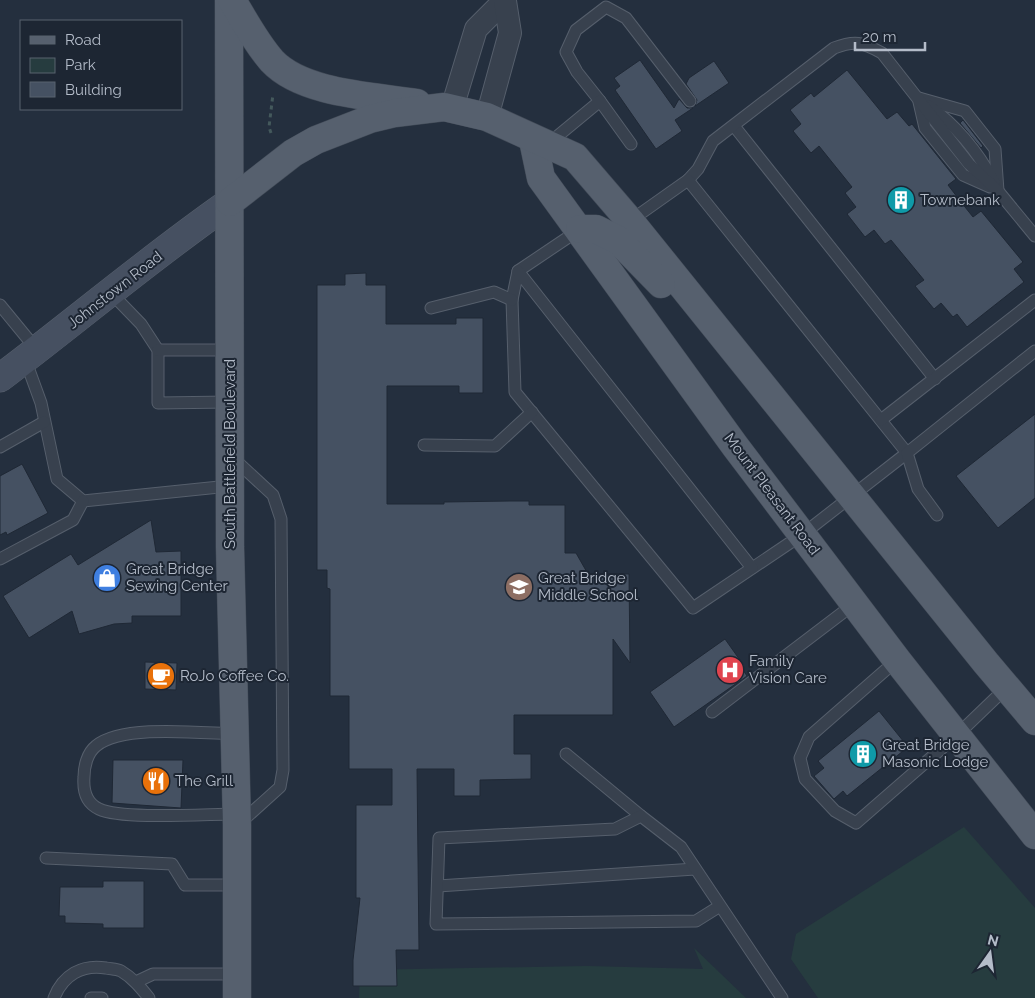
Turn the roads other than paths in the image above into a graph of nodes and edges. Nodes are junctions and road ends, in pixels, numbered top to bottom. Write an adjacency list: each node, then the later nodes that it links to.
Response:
1 (230, 0): 6 (main road); 13 (main road, South Battlefield Boulevard)
2 (505, 0): 6 (street); 7 (street)
3 (918, 98): 8 (lane); 12 (lane); 12 (lane); 12 (lane)
4 (600, 101): 5 (lane); 9 (lane); 10 (lane)
5 (690, 101)
6 (448, 108): 7 (main road); 13 (main road)
7 (487, 117): 9 (main road)
8 (734, 126): 11 (lane); 28 (lane)
9 (540, 142): 14 (main road); 15 (main road, Mount Pleasant Road)
10 (631, 144)
11 (688, 180): 14 (lane); 31 (lane)
12 (998, 191): 16 (lane)
13 (230, 202): 18 (main road, Johnstown Road); 24 (main road, South Battlefield Boulevard)
14 (630, 221): 35 (main road)
15 (580, 229): 17 (lane); 35 (main road); 42 (main road, Mount Pleasant Road)
16 (1035, 236)
17 (518, 271): 19 (lane); 44 (lane)
18 (111, 293): 23 (lane); 26 (main road, Johnstown Road)
19 (512, 300): 22 (lane); 30 (lane)
20 (1035, 300): 28 (lane)
21 (0, 305): 26 (lane)
22 (430, 308)
23 (158, 350): 24 (lane); 29 (lane)
24 (229, 350): 29 (main road, South Battlefield Boulevard)
25 (1035, 351): 36 (lane)
26 (31, 354): 27 (main road, Johnstown Road); 32 (lane)
27 (0, 378)
28 (935, 379): 31 (lane)
29 (229, 402): 37 (main road, South Battlefield Boulevard)
30 (532, 412): 33 (lane); 44 (lane)
31 (881, 420): 36 (lane)
32 (44, 422): 34 (lane); 40 (lane)
33 (424, 445)
34 (0, 447)
35 (817, 451): 39 (main road)
36 (907, 454): 39 (lane); 41 (lane)
37 (230, 455): 38 (main road, South Battlefield Boulevard); 54 (lane)
38 (230, 486): 40 (lane); 50 (main road, South Battlefield Boulevard)
39 (851, 496): 42 (lane); 47 (main road)
40 (83, 501): 43 (lane)
41 (937, 516)
42 (802, 534): 44 (lane); 45 (main road, Mount Pleasant Road)
43 (0, 559)
44 (752, 568)
45 (854, 604): 46 (main road, Mount Pleasant Road); 48 (lane)
46 (897, 660): 51 (main road, Mount Pleasant Road); 51 (lane)
47 (1007, 687): 49 (main road); 51 (lane)
48 (712, 712)
49 (1035, 721)
50 (234, 734): 54 (main road, South Battlefield Boulevard); 54 (lane)
51 (957, 735): 55 (main road, Mount Pleasant Road)
52 (566, 754): 53 (lane)
53 (641, 816): 57 (lane); 59 (lane)
54 (236, 819): 58 (main road, South Battlefield Boulevard)
55 (1035, 835)
56 (46, 858): 58 (lane)
57 (696, 869): 59 (lane); 60 (lane)
58 (237, 885): 62 (main road, South Battlefield Boulevard)
59 (438, 886): 60 (lane)
60 (720, 906): 67 (lane)
61 (136, 982): 62 (lane); 63 (lane); 66 (lane)
62 (237, 986)
63 (54, 998)
64 (91, 998): 65 (lane)
65 (102, 998)
66 (149, 998)
67 (782, 998)

